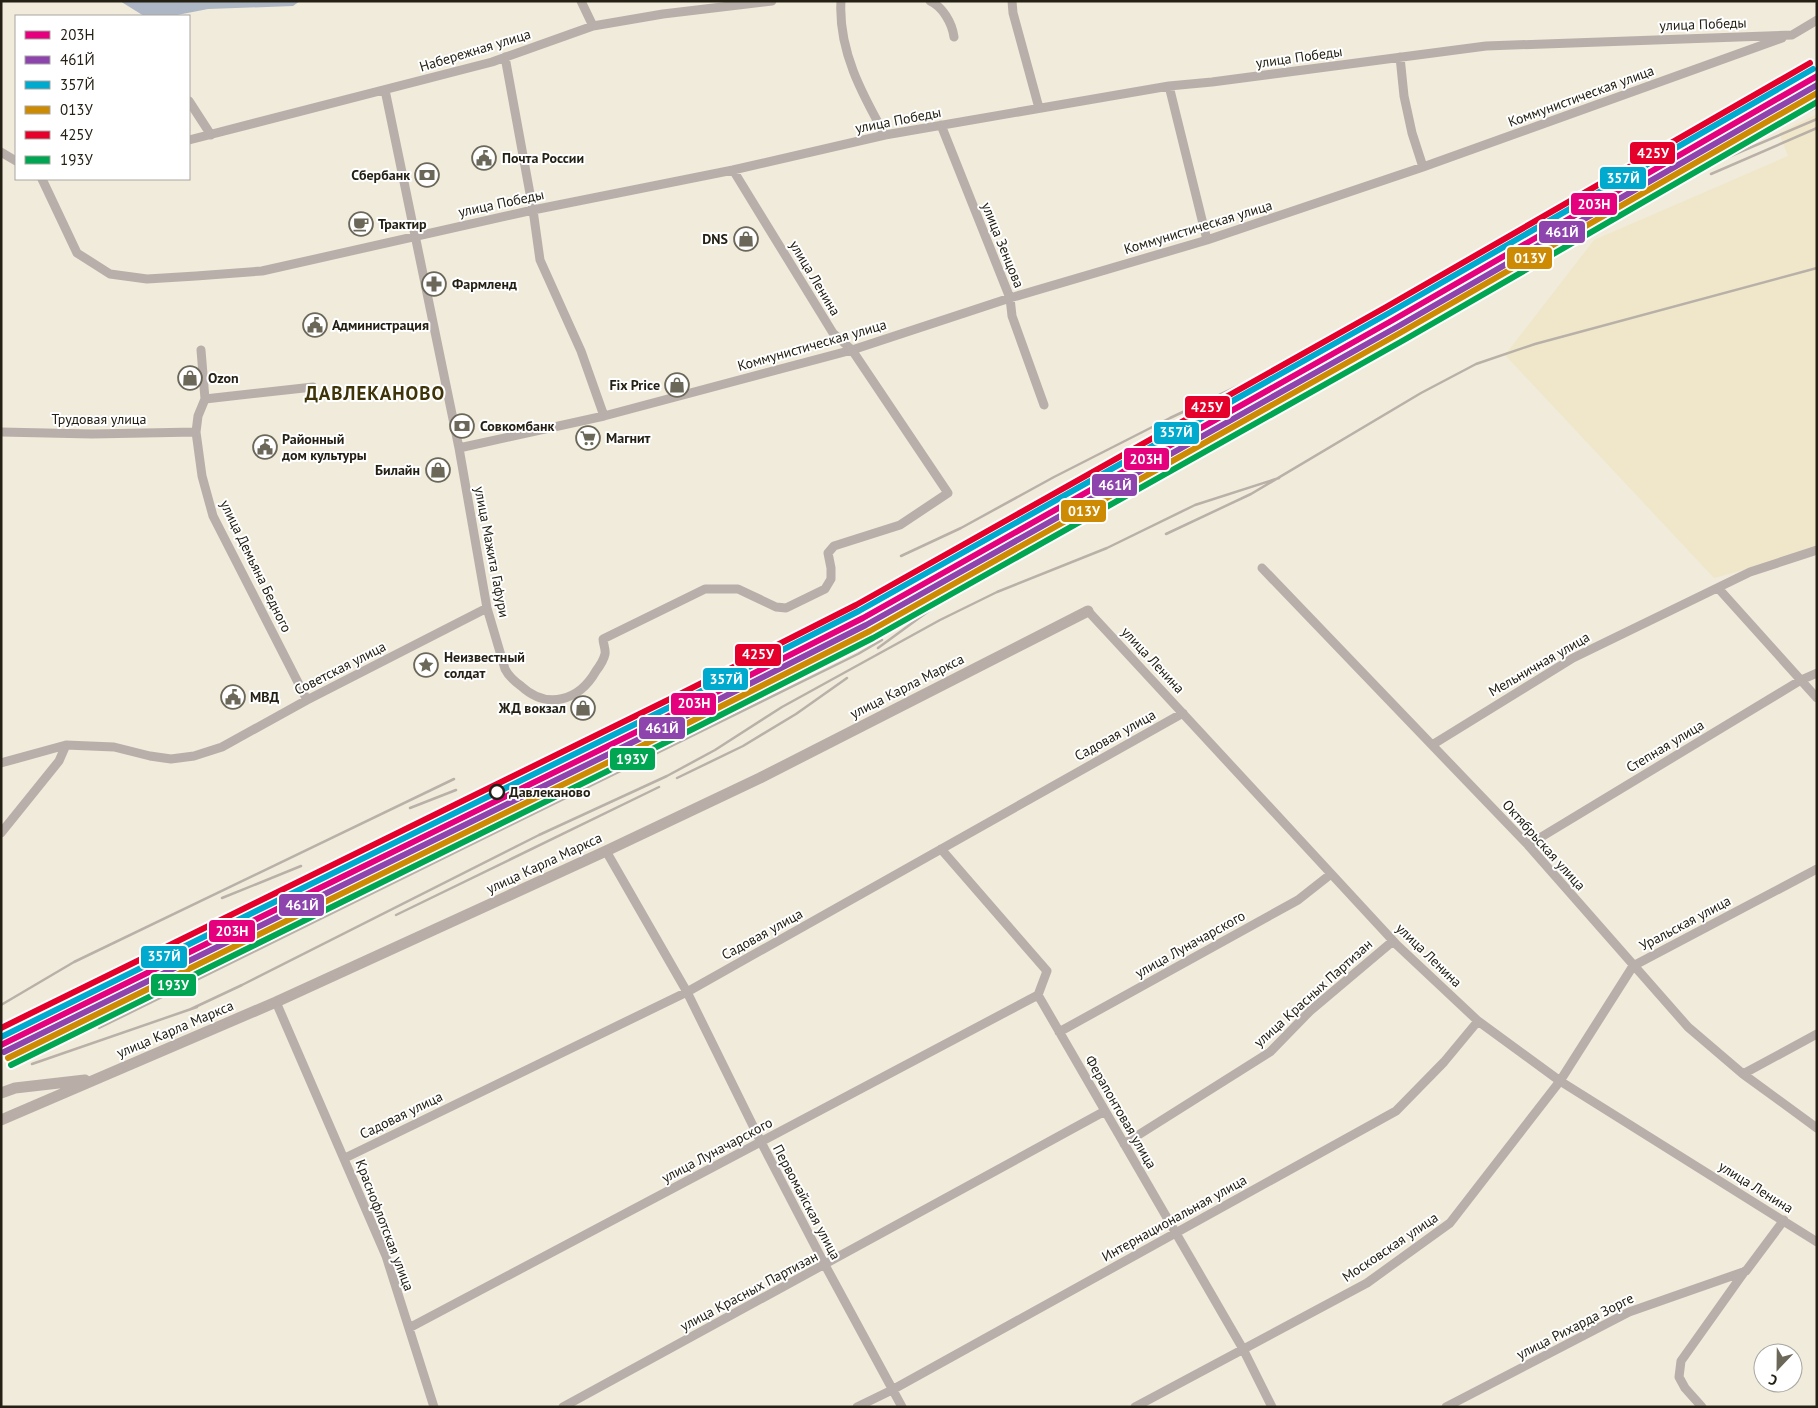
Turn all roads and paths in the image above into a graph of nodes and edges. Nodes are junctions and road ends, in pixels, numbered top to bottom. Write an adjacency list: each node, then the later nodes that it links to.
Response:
1 (581, 1): 7 (street)
2 (772, 1): 7 (street, Набережная улица)
3 (840, 1): 20 (street)
4 (930, 1): 9 (street)
5 (1012, 1): 17 (street)
6 (1817, 20): 8 (street, улица Победы)
7 (593, 26): 12 (street, Набережная улица)
8 (1792, 35): 10 (street, улица Победы); 11 (street, Коммунистическая улица)
9 (954, 37)
10 (1729, 37): 11 (street); 13 (street, улица Победы)
11 (1733, 56): 24 (street, Коммунистическая улица)
12 (505, 57): 15 (street, Набережная улица); 27 (street)
13 (1400, 57): 14 (street, улица Победы); 24 (street)
14 (1169, 86): 17 (street, улица Победы); 29 (street)
15 (385, 90): 19 (street, Набережная улица); 28 (street, улица Мажита Гафури)
16 (190, 103): 19 (street)
17 (1039, 108): 18 (street, улица Победы)
18 (941, 125): 20 (street, улица Победы); 30 (street, улица Зенцова)
19 (211, 135): 21 (street, Набережная улица)
20 (885, 135): 25 (street, улица Победы)
21 (190, 140)
22 (1, 152): 23 (street)
23 (15, 160)
24 (1423, 167): 29 (street, Коммунистическая улица)
25 (733, 170): 27 (street, улица Победы); 32 (street, улица Ленина)
26 (42, 180): 28 (street, улица Победы)
27 (533, 210): 28 (street, улица Победы); 36 (street)
28 (414, 236): 39 (street, улица Мажита Гафури)
29 (1207, 240): 30 (street, Коммунистическая улица)
30 (1010, 298): 32 (street, Коммунистическая улица); 35 (street, улица Зенцова)
31 (201, 350): 34 (street, улица Демьяна Бедного)
32 (852, 350): 36 (street, Коммунистическая улица); 40 (street, улица Ленина)
33 (313, 387): 34 (street)
34 (204, 399): 38 (street, улица Демьяна Бедного)
35 (1044, 405)
36 (604, 416): 39 (street, Коммунистическая улица)
37 (1, 432): 38 (street, Трудовая улица)
38 (196, 432): 49 (street, улица Демьяна Бедного)
39 (459, 448): 44 (street, улица Мажита Гафури)
40 (948, 493): 44 (street, улица Мажита Гафури)
41 (1817, 550): 43 (street)
42 (1262, 568): 52 (street, Октябрьская улица)
43 (1718, 588): 47 (street); 52 (street, Мельничная улица)
44 (487, 608): 49 (street, Советская улица)
45 (1088, 611): 50 (street, улица Ленина); 57 (street, улица Карла Маркса)
46 (1817, 673): 47 (street, Степная улица)
47 (1801, 680): 48 (street); 55 (street, Степная улица)
48 (1817, 698)
49 (307, 700): 51 (street, Советская улица)
50 (1183, 713): 56 (street, Садовая улица); 59 (street, улица Ленина)
51 (66, 745): 53 (street, Советская улица); 54 (street)
52 (1432, 745): 55 (street, Октябрьская улица)
53 (1, 763)
54 (1, 833)
55 (1528, 845): 61 (street, Октябрьская улица)
56 (941, 849): 62 (street, Садовая улица); 63 (street)
57 (606, 851): 62 (street, Первомайская улица); 64 (street, улица Карла Маркса)
58 (1817, 869): 61 (street, Уральская улица)
59 (1331, 874): 60 (street, улица Ленина); 66 (street, улица Луначарского)
60 (1393, 941): 65 (street, улица Ленина); 76 (street, улица Красных Партизан)
61 (1633, 966): 68 (street, Октябрьская улица); 70 (street, Уральская улица)
62 (687, 992): 75 (street, Первомайская улица); 77 (street, Садовая улица)
63 (1038, 995): 66 (street, Ферапонтовая улица); 75 (street, улица Луначарского)
64 (276, 1002): 69 (street, улица Карла Маркса); 77 (street, Краснофлотская улица)
65 (1478, 1021): 70 (street, улица Ленина); 79 (street, Интернациональная улица)
66 (1059, 1032): 72 (street, Ферапонтовая улица)
67 (1817, 1034): 68 (street)
68 (1743, 1074): 74 (street, Октябрьская улица)
69 (97, 1078): 71 (street); 73 (street, улица Карла Маркса)
70 (1560, 1081): 78 (street, улица Ленина); 84 (street, Московская улица)
71 (1, 1094)
72 (1105, 1111): 76 (street, Ферапонтовая улица); 81 (street, улица Красных Партизан)
73 (1, 1120)
74 (1817, 1128)
75 (761, 1142): 81 (street, Первомайская улица); 83 (street, улица Луначарского)
76 (1124, 1144): 79 (street, Ферапонтовая улица)
77 (345, 1158): 83 (street, Краснофлотская улица)
78 (1784, 1220): 80 (street, улица Ленина); 82 (street)
79 (1175, 1233): 84 (street, Ферапонтовая улица); 85 (street, Интернациональная улица)
80 (1817, 1242)
81 (825, 1265): 85 (street, Первомайская улица); 87 (street, улица Красных Партизан)
82 (1746, 1271): 92 (street, улица Рихарда Зорге); 93 (street)
83 (409, 1328): 86 (street, Краснофлотская улица)
84 (1243, 1349): 90 (street, Московская улица); 91 (street, Ферапонтовая улица)
85 (892, 1390): 88 (street, Интернациональная улица); 89 (street, Первомайская улица)
86 (434, 1407)
87 (562, 1407)
88 (857, 1407)
89 (902, 1407)
90 (1135, 1407)
91 (1272, 1407)
92 (1446, 1407)
93 (1702, 1407)

